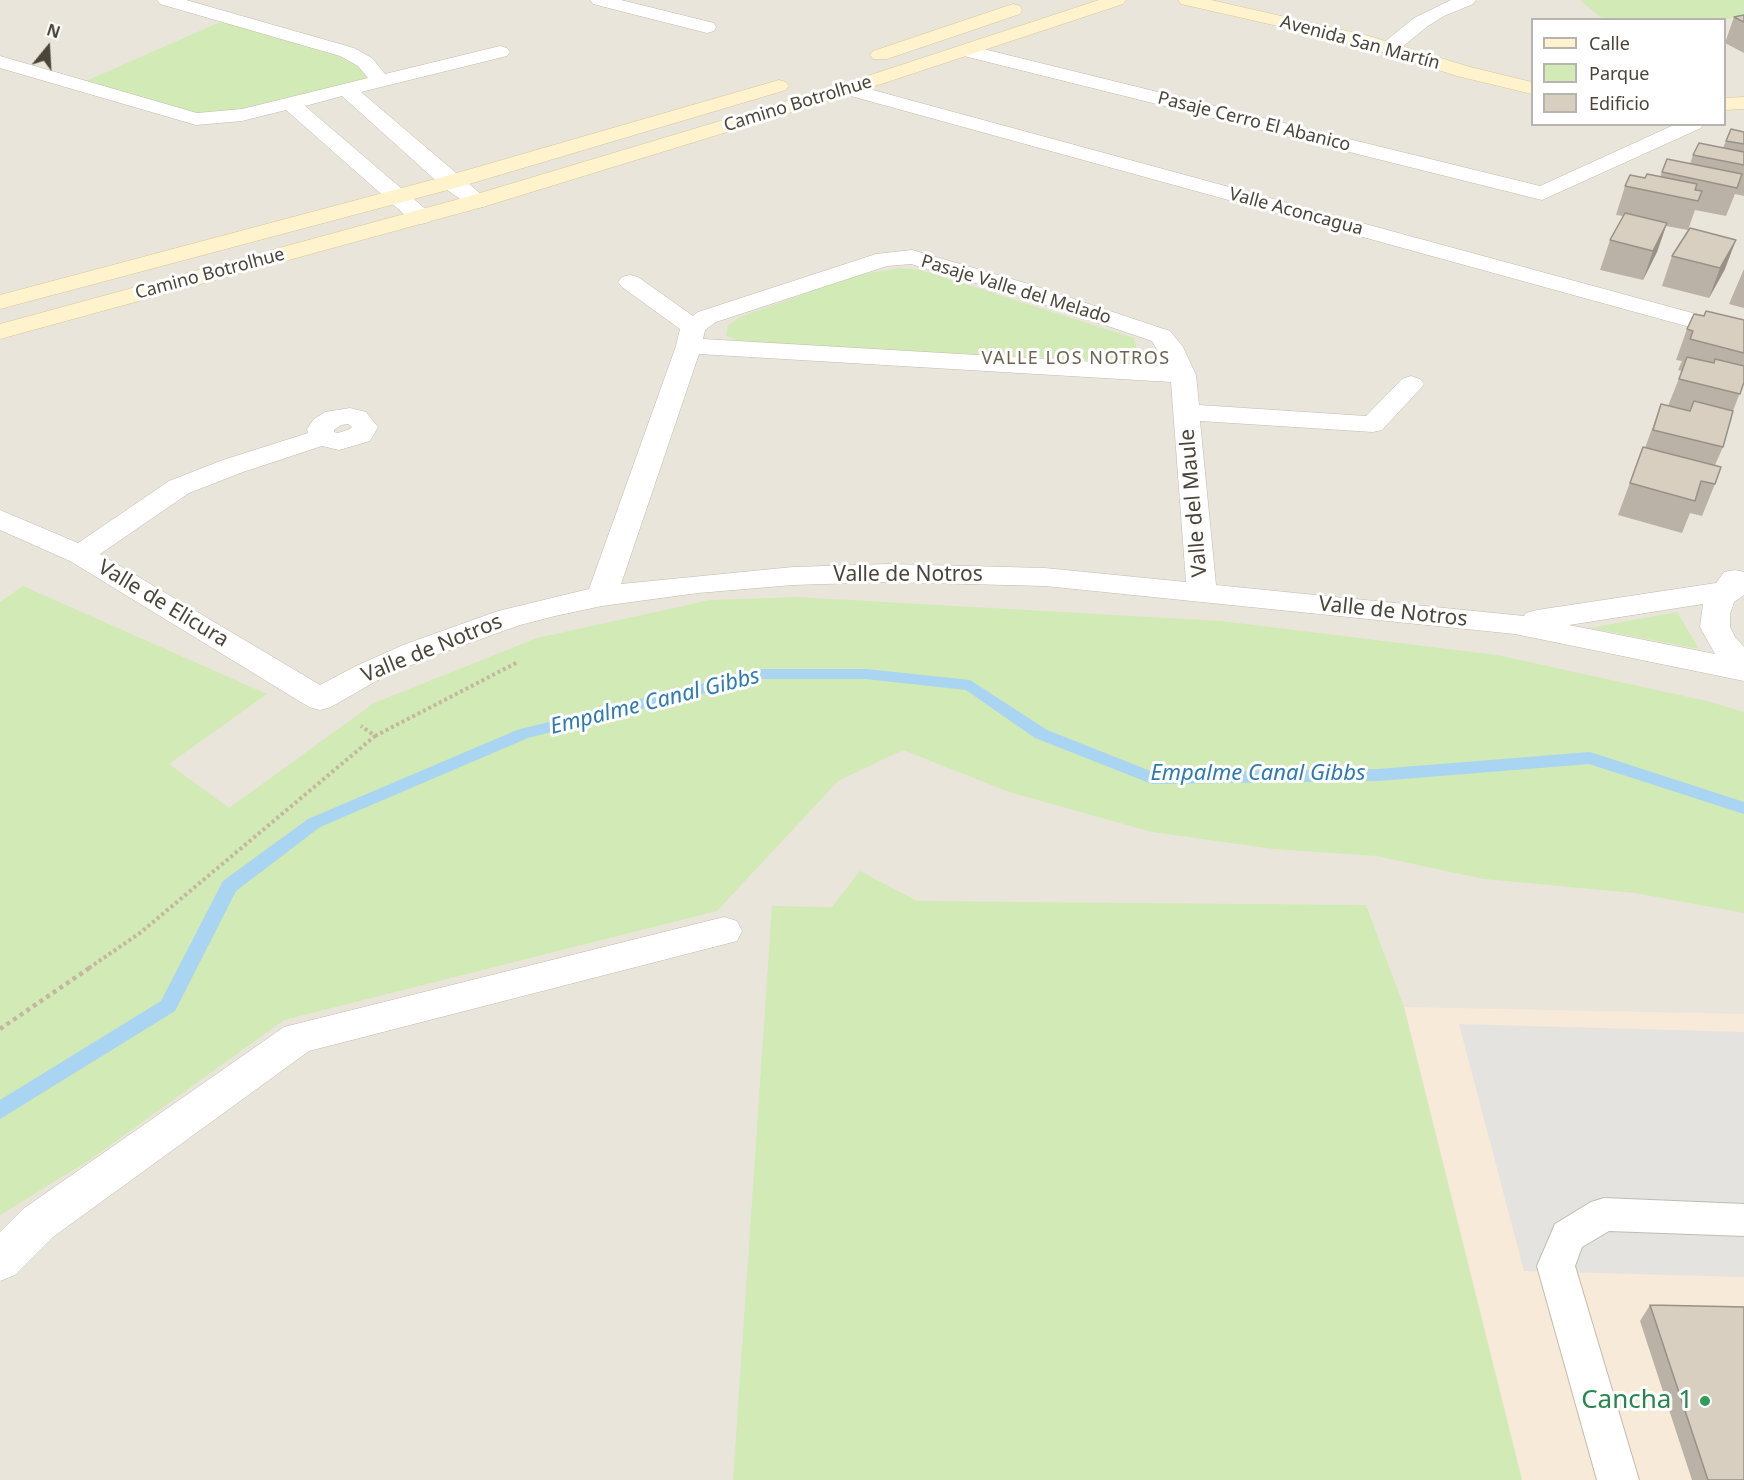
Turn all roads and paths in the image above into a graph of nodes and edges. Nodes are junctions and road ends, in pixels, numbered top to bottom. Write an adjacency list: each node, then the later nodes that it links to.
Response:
1 (166, 0): 16 (street)
2 (599, 0): 8 (street)
3 (673, 0): 8 (street)
4 (1117, 0): 11 (street, Camino Botrolhue)
5 (1187, 0): 10 (street, Avenida San Martín)
6 (1467, 0): 10 (street)
7 (1033, 4): 14 (street, Camino Botrolhue)
8 (639, 10): 9 (street)
9 (707, 27)
10 (1389, 48): 17 (street, Avenida San Martín)
11 (967, 51): 18 (street, Camino Botrolhue); 22 (street, Pasaje Cerro El Abanico)
12 (500, 52): 16 (street)
13 (0, 62): 20 (street)
14 (859, 62)
15 (803, 79): 24 (street, Camino Botrolhue)
16 (380, 81): 19 (street)
17 (1531, 88)
18 (847, 89): 26 (street, Camino Botrolhue); 31 (street, Valle Aconcagua)
19 (347, 90): 20 (street); 21 (street)
20 (290, 103): 23 (street)
21 (387, 125): 23 (street); 24 (street)
22 (1690, 126)
23 (333, 140): 25 (street)
24 (451, 182): 25 (street, Camino Botrolhue); 26 (street)
25 (399, 196): 27 (street); 29 (street, Camino Botrolhue)
26 (478, 201): 27 (street, Camino Botrolhue)
27 (421, 217): 30 (street, Camino Botrolhue)
28 (630, 282): 32 (street)
29 (0, 302)
30 (0, 332)
31 (1744, 335)
32 (691, 336): 33 (street); 33 (street, Pasaje Valle del Melado); 42 (street)
33 (1183, 375): 35 (street, Pasaje Valle del Melado)
34 (1411, 384): 35 (street)
35 (1186, 412): 41 (street, Valle del Maule)
36 (322, 437): 38 (street)
37 (0, 519): 38 (street, Valle de Elicura)
38 (80, 555): 46 (street, Valle de Elicura)
39 (1744, 562): 40 (street)
40 (1736, 587): 43 (street, Valle de Notros); 45 (street)
41 (1203, 594): 42 (street, Valle de Notros); 43 (street, Valle de Notros)
42 (602, 596): 46 (street, Valle de Notros)
43 (1515, 624): 45 (street, Valle de Notros)
44 (523, 659): 47 (path)
45 (1744, 668)
46 (320, 699): 47 (path)
47 (375, 736): 49 (path)
48 (724, 931): 51 (street)
49 (0, 1029)
50 (1744, 1220): 52 (lane)
51 (0, 1261)
52 (1618, 1480)

